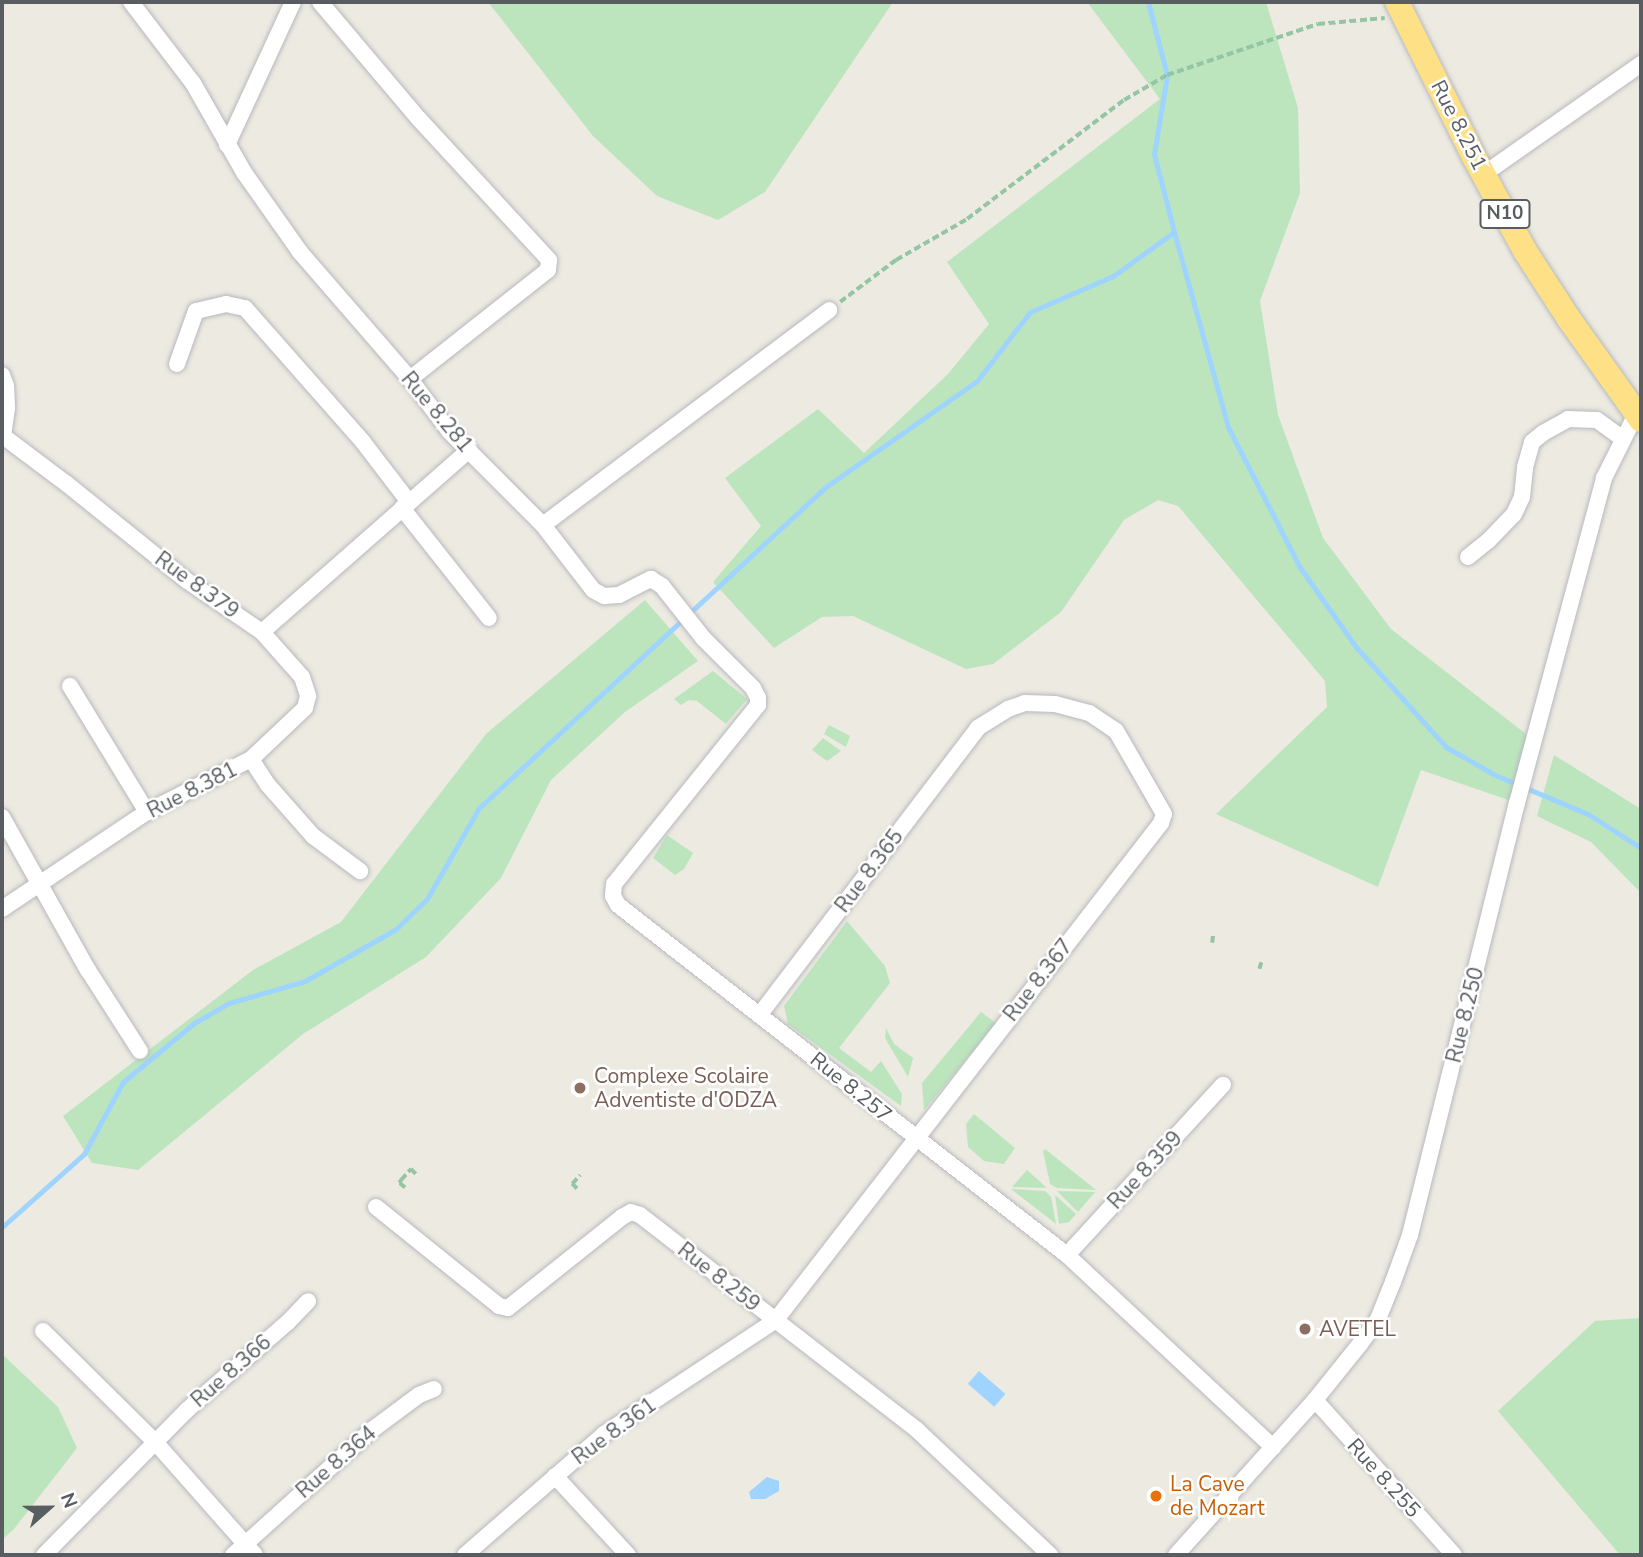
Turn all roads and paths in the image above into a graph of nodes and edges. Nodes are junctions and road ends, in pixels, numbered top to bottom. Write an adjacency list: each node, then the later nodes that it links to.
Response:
1 (131, 2): 6 (street, Rue 8.281)
2 (293, 2): 6 (street)
3 (320, 2): 11 (street)
4 (1401, 9): 7 (highway, Rue 8.251 / N10); 8 (path)
5 (1641, 64): 7 (street)
6 (227, 145): 11 (street, Rue 8.281)
7 (1484, 174): 12 (highway, Rue 8.251 / N10)
8 (829, 310): 17 (street)
9 (177, 364): 16 (street)
10 (2, 374): 13 (street)
11 (410, 379): 15 (street, Rue 8.281)
12 (1639, 417): 14 (street, Rue 8.250)
13 (2, 438): 20 (street, Rue 8.379)
14 (1622, 438): 18 (street); 48 (street, Rue 8.250)
15 (469, 450): 16 (street); 17 (street, Rue 8.281)
16 (405, 505): 19 (street); 20 (street)
17 (542, 525): 22 (street, Rue 8.281)
18 (1468, 556)
19 (489, 618)
20 (262, 632): 23 (street, Rue 8.379)
21 (70, 686): 24 (street)
22 (758, 698): 34 (street, Rue 8.257)
23 (251, 759): 24 (street, Rue 8.381); 27 (street, Rue 8.381)
24 (148, 812): 28 (street, Rue 8.381)
25 (2, 817): 28 (street)
26 (1161, 823): 34 (street, Rue 8.365); 37 (street, Rue 8.367)
27 (360, 871)
28 (38, 885): 29 (street, Rue 8.381); 35 (street)
29 (2, 909)
30 (1213, 934): 31 (path)
31 (1212, 943)
32 (1262, 960): 33 (path)
33 (1259, 969)
34 (760, 1014): 37 (street, Rue 8.257)
35 (140, 1051)
36 (1223, 1085): 43 (street, Rue 8.359)
37 (914, 1138): 43 (street, Rue 8.257); 45 (street, Rue 8.367)
38 (417, 1175): 40 (path)
39 (580, 1175): 41 (path)
40 (405, 1188)
41 (577, 1189)
42 (376, 1207): 45 (street, Rue 8.259)
43 (1067, 1255): 50 (street, Rue 8.257)
44 (308, 1301): 49 (street, Rue 8.366)
45 (775, 1321): 51 (street, Rue 8.361); 56 (street, Rue 8.259)
46 (43, 1331): 49 (street)
47 (434, 1389): 52 (street, Rue 8.364)
48 (1315, 1400): 50 (street, Rue 8.250); 58 (street, Rue 8.255)
49 (156, 1443): 52 (street); 53 (street, Rue 8.366)
50 (1273, 1447): 57 (street, Rue 8.250)
51 (555, 1476): 54 (street, Rue 8.361); 55 (street)
52 (244, 1552)
53 (44, 1555)
54 (465, 1555)
55 (628, 1555)
56 (1050, 1555)
57 (1176, 1555)
58 (1454, 1555)

